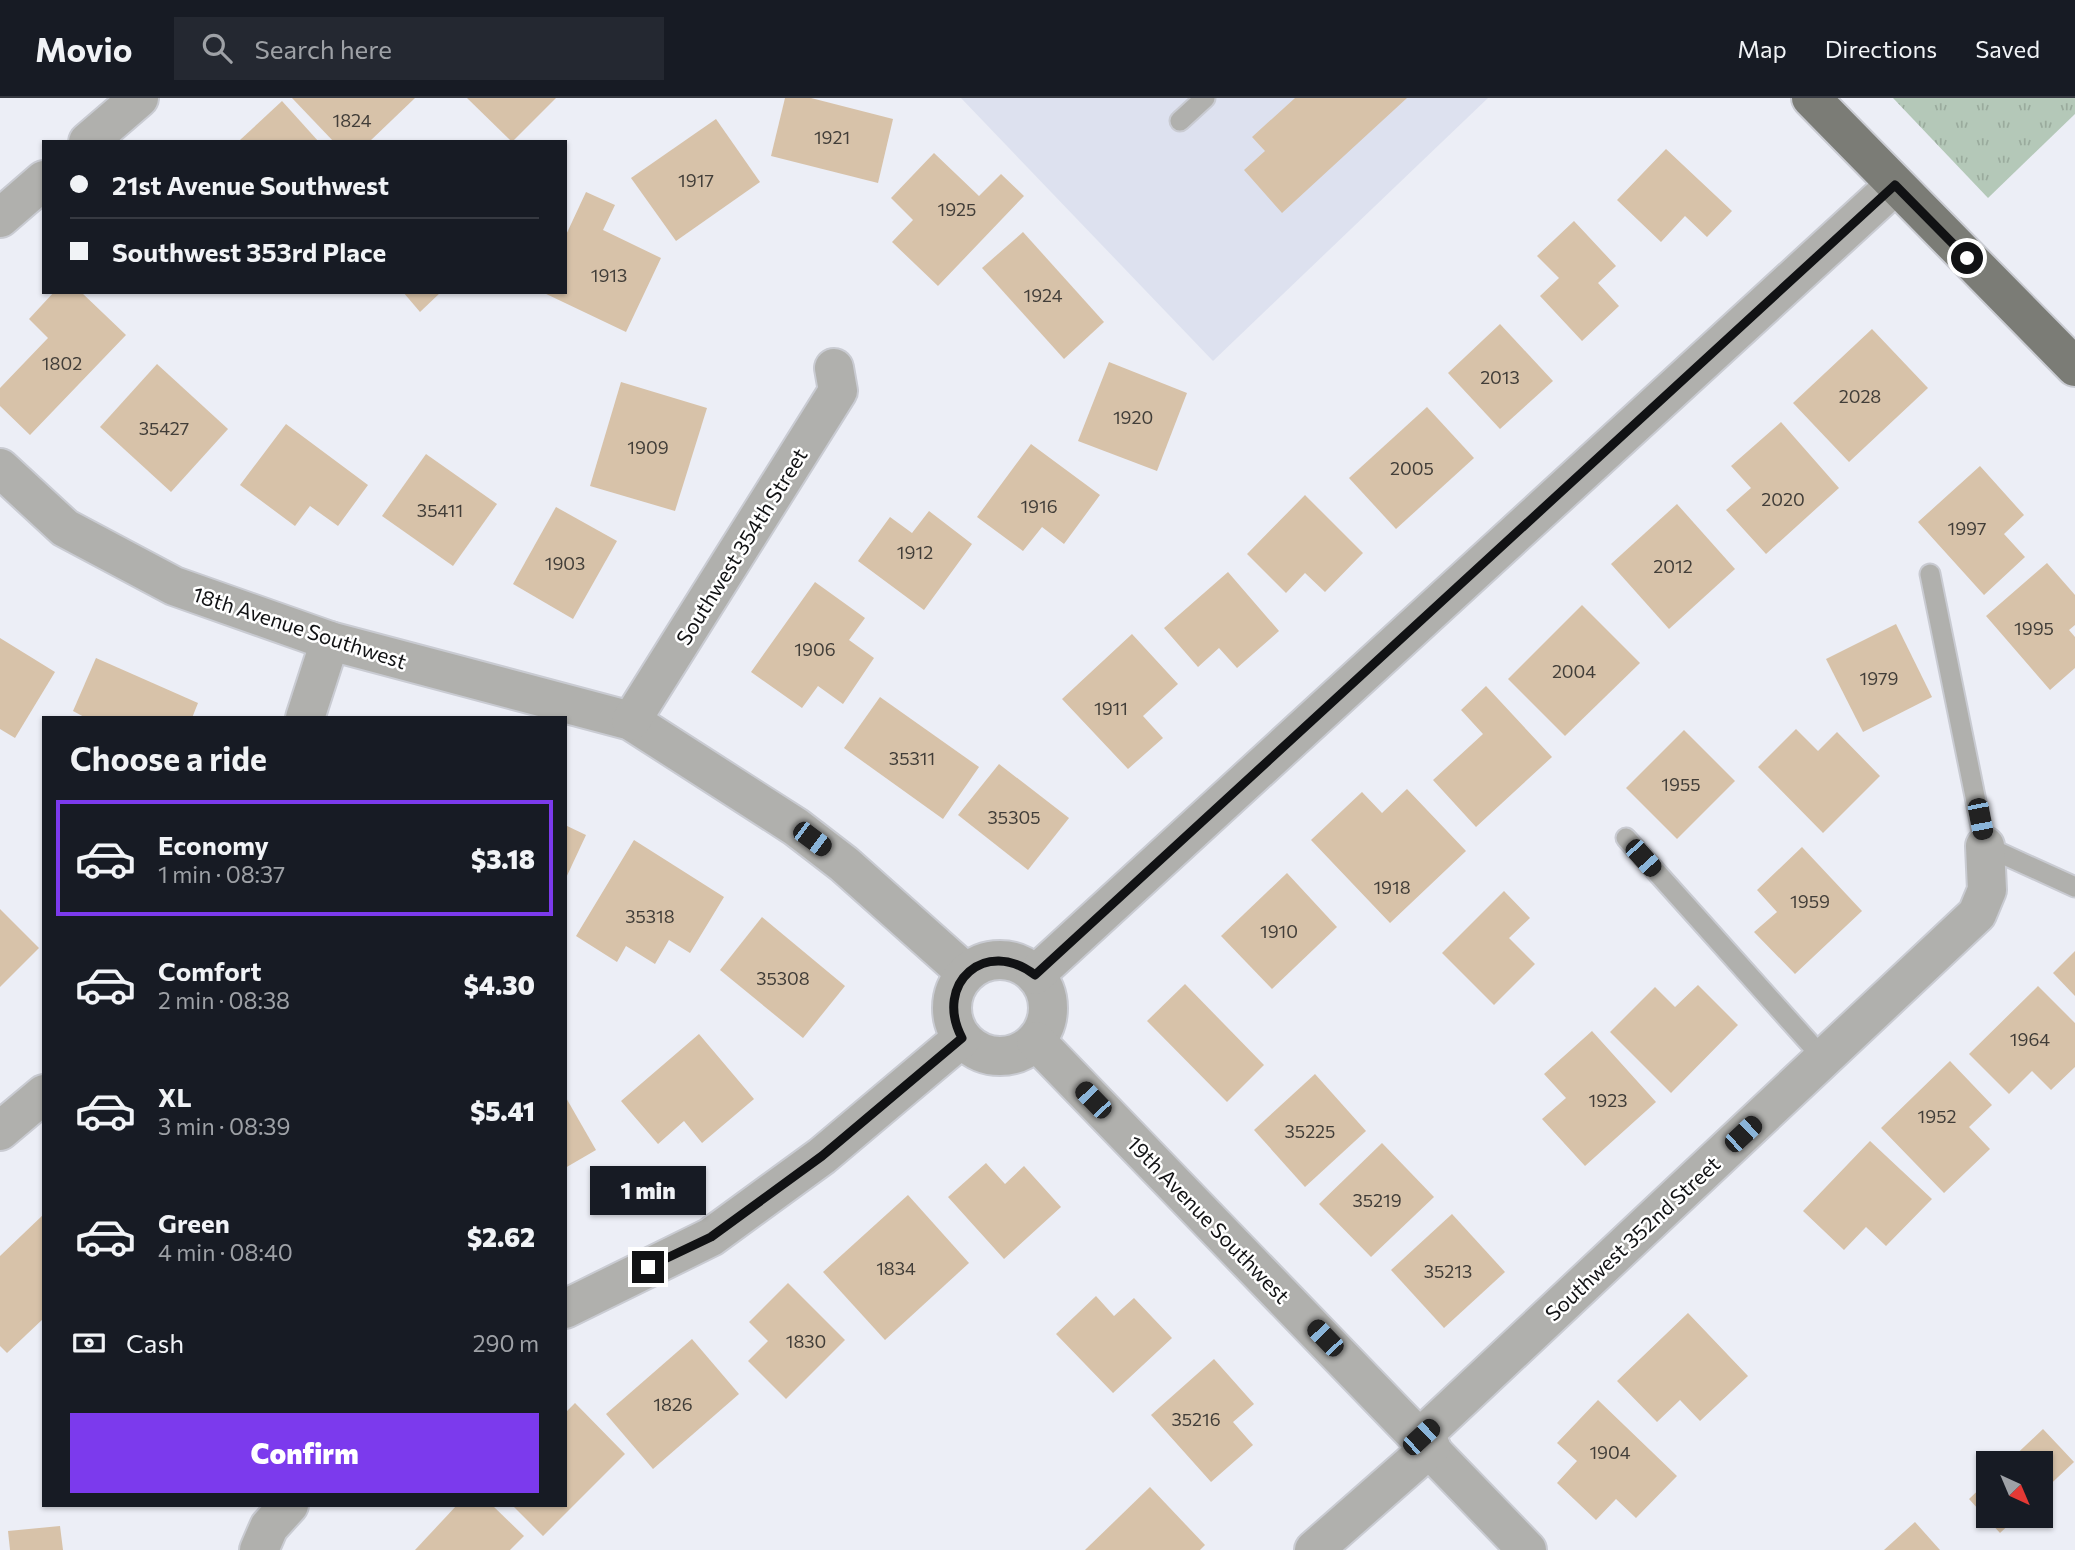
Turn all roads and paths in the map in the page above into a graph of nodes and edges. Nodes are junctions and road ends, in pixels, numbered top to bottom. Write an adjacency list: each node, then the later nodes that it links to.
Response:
1 (139, 98): 5 (street)
2 (1205, 98): 4 (lane)
3 (1811, 98): 7 (main road)
4 (1180, 121)
5 (90, 140)
6 (42, 182): 8 (street)
7 (1895, 185): 9 (main road); 20 (street)
8 (0, 218)
9 (2075, 367)
10 (834, 368): 15 (street, Southwest 354th Street)
11 (0, 468): 13 (street, 18th Avenue Southwest)
12 (1930, 574): 17 (lane)
13 (330, 641): 14 (street); 15 (street, 18th Avenue Southwest)
14 (306, 716)
15 (631, 721): 19 (street)
16 (1626, 838): 23 (lane)
17 (1985, 846): 18 (lane); 23 (street, Southwest 352nd Street)
18 (2075, 887)
19 (966, 973): 20 (street); 21 (street)
20 (1035, 975): 22 (street)
21 (962, 1038): 22 (street); 26 (street)
22 (1036, 1041): 27 (street, 19th Avenue Southwest)
23 (1823, 1058): 27 (street, Southwest 352nd Street)
24 (42, 1096): 25 (street)
25 (0, 1130)
26 (567, 1308)
27 (1426, 1442): 30 (street, Southwest 352nd Street); 31 (street, 19th Avenue Southwest)
28 (287, 1507): 29 (street)
29 (258, 1550)
30 (1314, 1550)
31 (1527, 1550)

